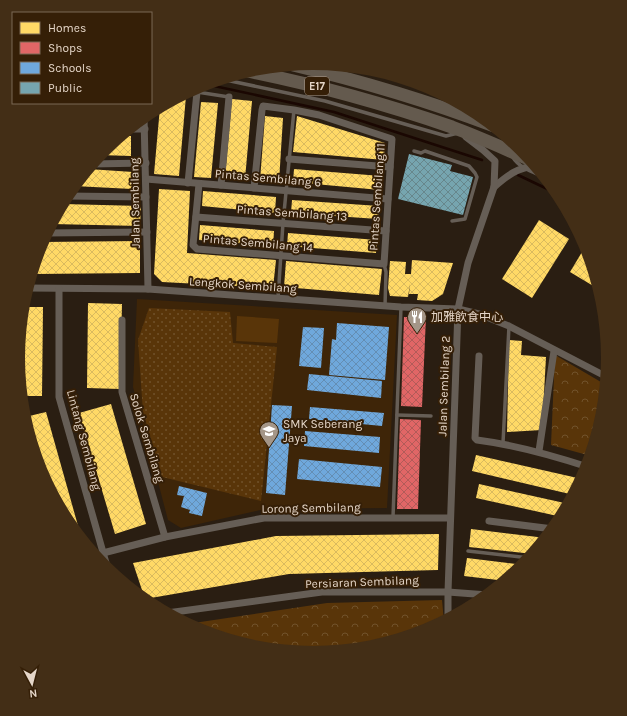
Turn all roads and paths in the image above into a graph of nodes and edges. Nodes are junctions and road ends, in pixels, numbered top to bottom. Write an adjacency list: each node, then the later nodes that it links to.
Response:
1 (323, 70): 7 (highway, E17)
2 (262, 74): 16 (highway, E17)
3 (232, 81): 16 (lane)
4 (200, 92): 6 (lane)
5 (197, 94): 27 (street)
6 (229, 97): 29 (street)
7 (448, 109): 8 (main road); 11 (highway, E17)
8 (460, 109)
9 (294, 110): 20 (lane); 24 (street, Pintas Sembilang 11); 31 (street)
10 (470, 115): 12 (lane)
11 (476, 119)
12 (467, 123)
13 (145, 124): 15 (street, Jalan Sembilang)
14 (138, 129): 15 (street)
15 (145, 129): 21 (street, Jalan Sembilang)
16 (459, 129): 19 (highway, E17); 30 (street, Jalan Sembilang 2)
17 (509, 146): 25 (lane)
18 (414, 151): 37 (lane)
19 (519, 155)
20 (289, 159): 24 (street); 32 (lane)
21 (146, 163): 22 (street); 26 (street, Jalan Sembilang)
22 (101, 164)
23 (529, 166): 30 (street)
24 (390, 167): 35 (street, Pintas Sembilang 11)
25 (534, 173)
26 (146, 179): 27 (street, Pintas Sembilang 6); 34 (street, Jalan Sembilang)
27 (188, 183): 28 (street, Pintas Sembilang 6)
28 (199, 184): 29 (street, Pintas Sembilang 6); 36 (street, Pintas Sembilang 14)
29 (221, 185): 31 (street, Pintas Sembilang 6)
30 (494, 187): 50 (street, Jalan Sembilang 2)
31 (254, 188): 32 (street, Pintas Sembilang 6)
32 (286, 190): 35 (street, Pintas Sembilang 6); 38 (lane)
33 (75, 196): 34 (street)
34 (146, 197): 40 (street, Jalan Sembilang)
35 (388, 199): 39 (street, Pintas Sembilang 11)
36 (196, 217): 38 (street, Pintas Sembilang 13); 42 (street, Pintas Sembilang 14)
37 (452, 221)
38 (283, 223): 39 (street, Pintas Sembilang 13); 42 (lane)
39 (386, 231): 43 (street, Pintas Sembilang 11)
40 (147, 232): 41 (street); 46 (street, Jalan Sembilang)
41 (54, 233)
42 (281, 256): 43 (street, Pintas Sembilang 14); 47 (lane)
43 (384, 264): 48 (lane)
44 (34, 288): 45 (street, Lengkok Sembilang)
45 (59, 289): 46 (street, Lengkok Sembilang); 67 (street, Lintang Sembilang)
46 (148, 289): 47 (street, Lengkok Sembilang)
47 (278, 298): 48 (street, Lengkok Sembilang)
48 (386, 306): 49 (street, Lengkok Sembilang)
49 (401, 307): 50 (street, Lengkok Sembilang); 56 (lane)
50 (458, 309): 52 (street, Lengkok Sembilang); 62 (street, Jalan Sembilang 2)
51 (122, 320): 65 (street, Solok Sembilang)
52 (509, 326): 53 (street, Lengkok Sembilang); 58 (lane)
53 (554, 350): 55 (street, Lengkok Sembilang); 59 (street)
54 (479, 356): 58 (street)
55 (601, 374)
56 (397, 415): 57 (lane); 61 (lane)
57 (431, 416)
58 (503, 443): 59 (street)
59 (539, 451): 60 (street)
60 (581, 465)
61 (393, 517): 62 (street, Lorong Sembilang); 65 (street, Lorong Sembilang)
62 (450, 518): 70 (street, Jalan Sembilang 2)
63 (489, 521): 64 (street)
64 (546, 528)
65 (165, 537): 67 (street, Lorong Sembilang)
66 (468, 551): 69 (lane)
67 (103, 553): 68 (street, Lintang Sembilang)
68 (104, 556)
69 (522, 557)
70 (448, 592): 71 (street, Persiaran Sembilang); 72 (street, Persiaran Sembilang); 73 (street, Jalan Sembilang 2)
71 (479, 594)
72 (176, 612)
73 (448, 613)

